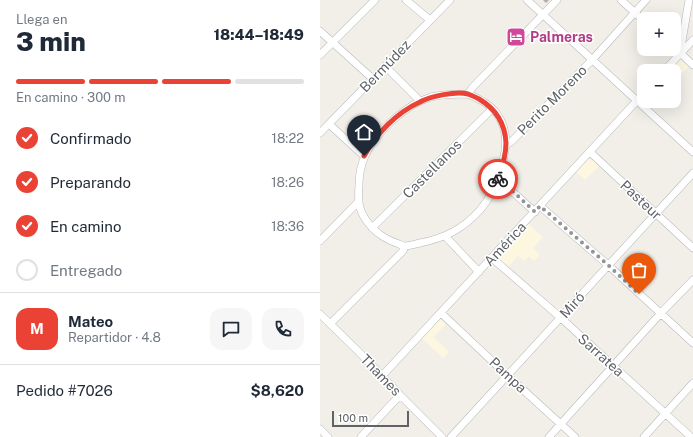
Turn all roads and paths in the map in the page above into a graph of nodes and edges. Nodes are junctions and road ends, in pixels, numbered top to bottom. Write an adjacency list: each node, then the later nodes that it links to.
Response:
1 (374, 0): 15 (street)
2 (406, 0): 12 (street)
3 (450, 0): 12 (street, Bermúdez)
4 (527, 0): 10 (street)
5 (557, 0): 10 (street)
6 (621, 0): 9 (street)
7 (646, 0): 9 (street, Perito Moreno)
8 (689, 0): 16 (street)
9 (634, 12): 11 (street); 21 (street, Perito Moreno)
10 (543, 15): 21 (street); 26 (street)
11 (637, 15)
12 (430, 20): 24 (street, Bermúdez)
13 (320, 31): 15 (street)
14 (693, 40): 17 (street)
15 (333, 42): 19 (street); 25 (street)
16 (681, 47)
17 (681, 52)
18 (681, 54): 23 (street)
19 (320, 55)
20 (677, 56): 22 (street)
21 (592, 60): 27 (street); 34 (street, Perito Moreno)
22 (670, 64)
23 (693, 65)
24 (385, 66): 25 (street, Bermúdez); 28 (street)
25 (373, 79): 32 (street, Bermúdez)
26 (468, 94): 28 (street); 31 (street)
27 (637, 99)
28 (420, 101): 37 (street)
29 (637, 101): 35 (street, América)
30 (646, 108): 36 (street)
31 (492, 109): 34 (street); 43 (street, Castellanos)
32 (329, 124): 33 (street, Bermúdez); 37 (street)
33 (320, 133)
34 (506, 145): 39 (street, Perito Moreno)
35 (590, 152): 41 (street, América); 42 (street, Pasteur)
36 (693, 152)
37 (364, 156): 40 (street)
38 (693, 173): 42 (street, Miró)
39 (497, 181): 41 (street); 44 (street, Perito Moreno)
40 (358, 202): 43 (street); 45 (street)
41 (537, 209): 48 (street, América); 49 (street)
42 (655, 214): 47 (street, Pasteur); 49 (street, Miró)
43 (372, 228): 46 (street)
44 (445, 236): 46 (street, Perito Moreno); 50 (street)
45 (320, 241)
46 (405, 246): 56 (street)
47 (693, 248)
48 (492, 258): 50 (street, América); 55 (street, Sarratea)
49 (608, 265): 54 (street); 55 (street, Miró)
50 (479, 272): 52 (street, América)
51 (693, 280): 54 (street)
52 (441, 313): 59 (street, América); 60 (street, Pampa)
53 (320, 314): 56 (street, Thames)
54 (660, 314): 57 (street); 58 (street)
55 (561, 318): 58 (street, Sarratea); 60 (street, Miró)
56 (330, 324): 59 (street, Thames)
57 (693, 343)
58 (613, 365): 63 (street, Sarratea); 64 (street)
59 (382, 376): 62 (street, Thames)
60 (508, 376): 64 (street, Pampa); 69 (street, Miró)
61 (693, 383): 63 (street)
62 (400, 395): 67 (street); 68 (street, Thames)
63 (665, 413): 72 (street); 73 (street, Sarratea)
64 (561, 424): 70 (street); 71 (street, Pampa)
65 (320, 429): 66 (street)
66 (328, 437)
67 (361, 437)
68 (442, 437)
69 (451, 437)
70 (549, 437)
71 (575, 437)
72 (644, 437)
73 (691, 437)

